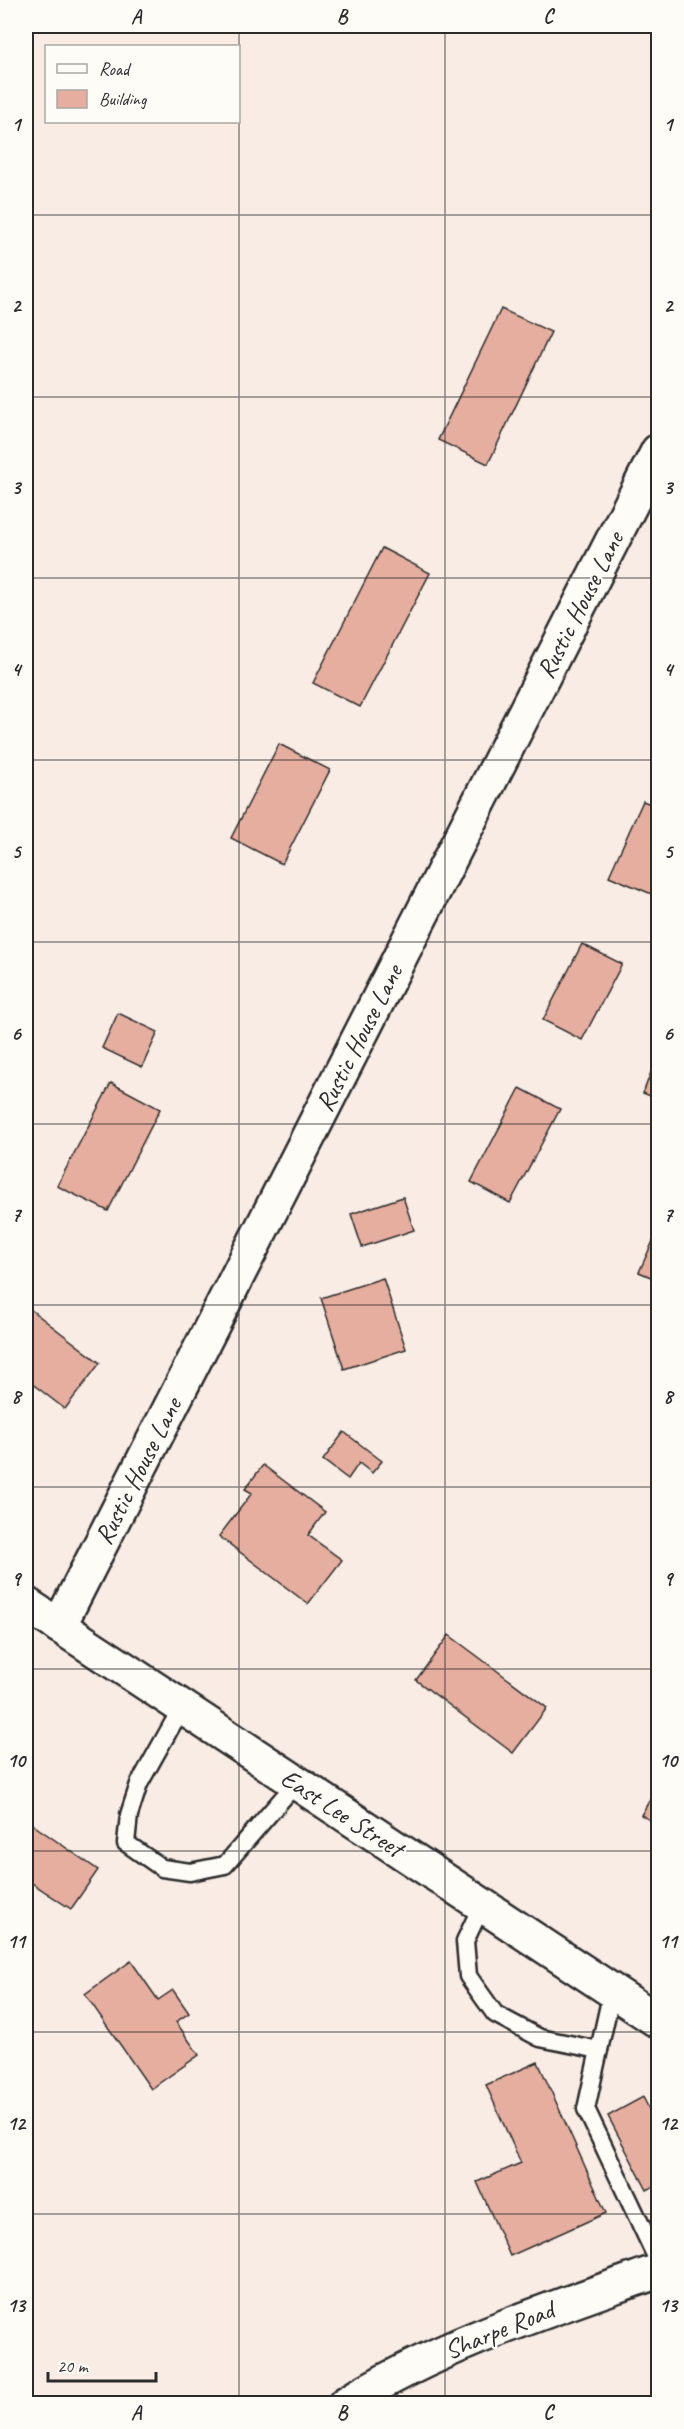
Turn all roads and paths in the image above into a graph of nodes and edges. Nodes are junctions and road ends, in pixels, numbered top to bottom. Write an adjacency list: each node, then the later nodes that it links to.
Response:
1 (658, 451): 3 (street, Rustic House Lane)
2 (26, 1604): 3 (street, East Lee Street)
3 (59, 1626): 4 (street, East Lee Street)
4 (182, 1707): 5 (street, East Lee Street); 5 (lane)
5 (296, 1783): 6 (street, East Lee Street)
6 (482, 1905): 7 (street, East Lee Street); 9 (lane)
7 (612, 1991): 8 (street, East Lee Street); 9 (lane)
8 (658, 2021)
9 (599, 2050): 10 (lane)
10 (658, 2260)
11 (658, 2271): 12 (street, Sharpe Road)
12 (345, 2403)

